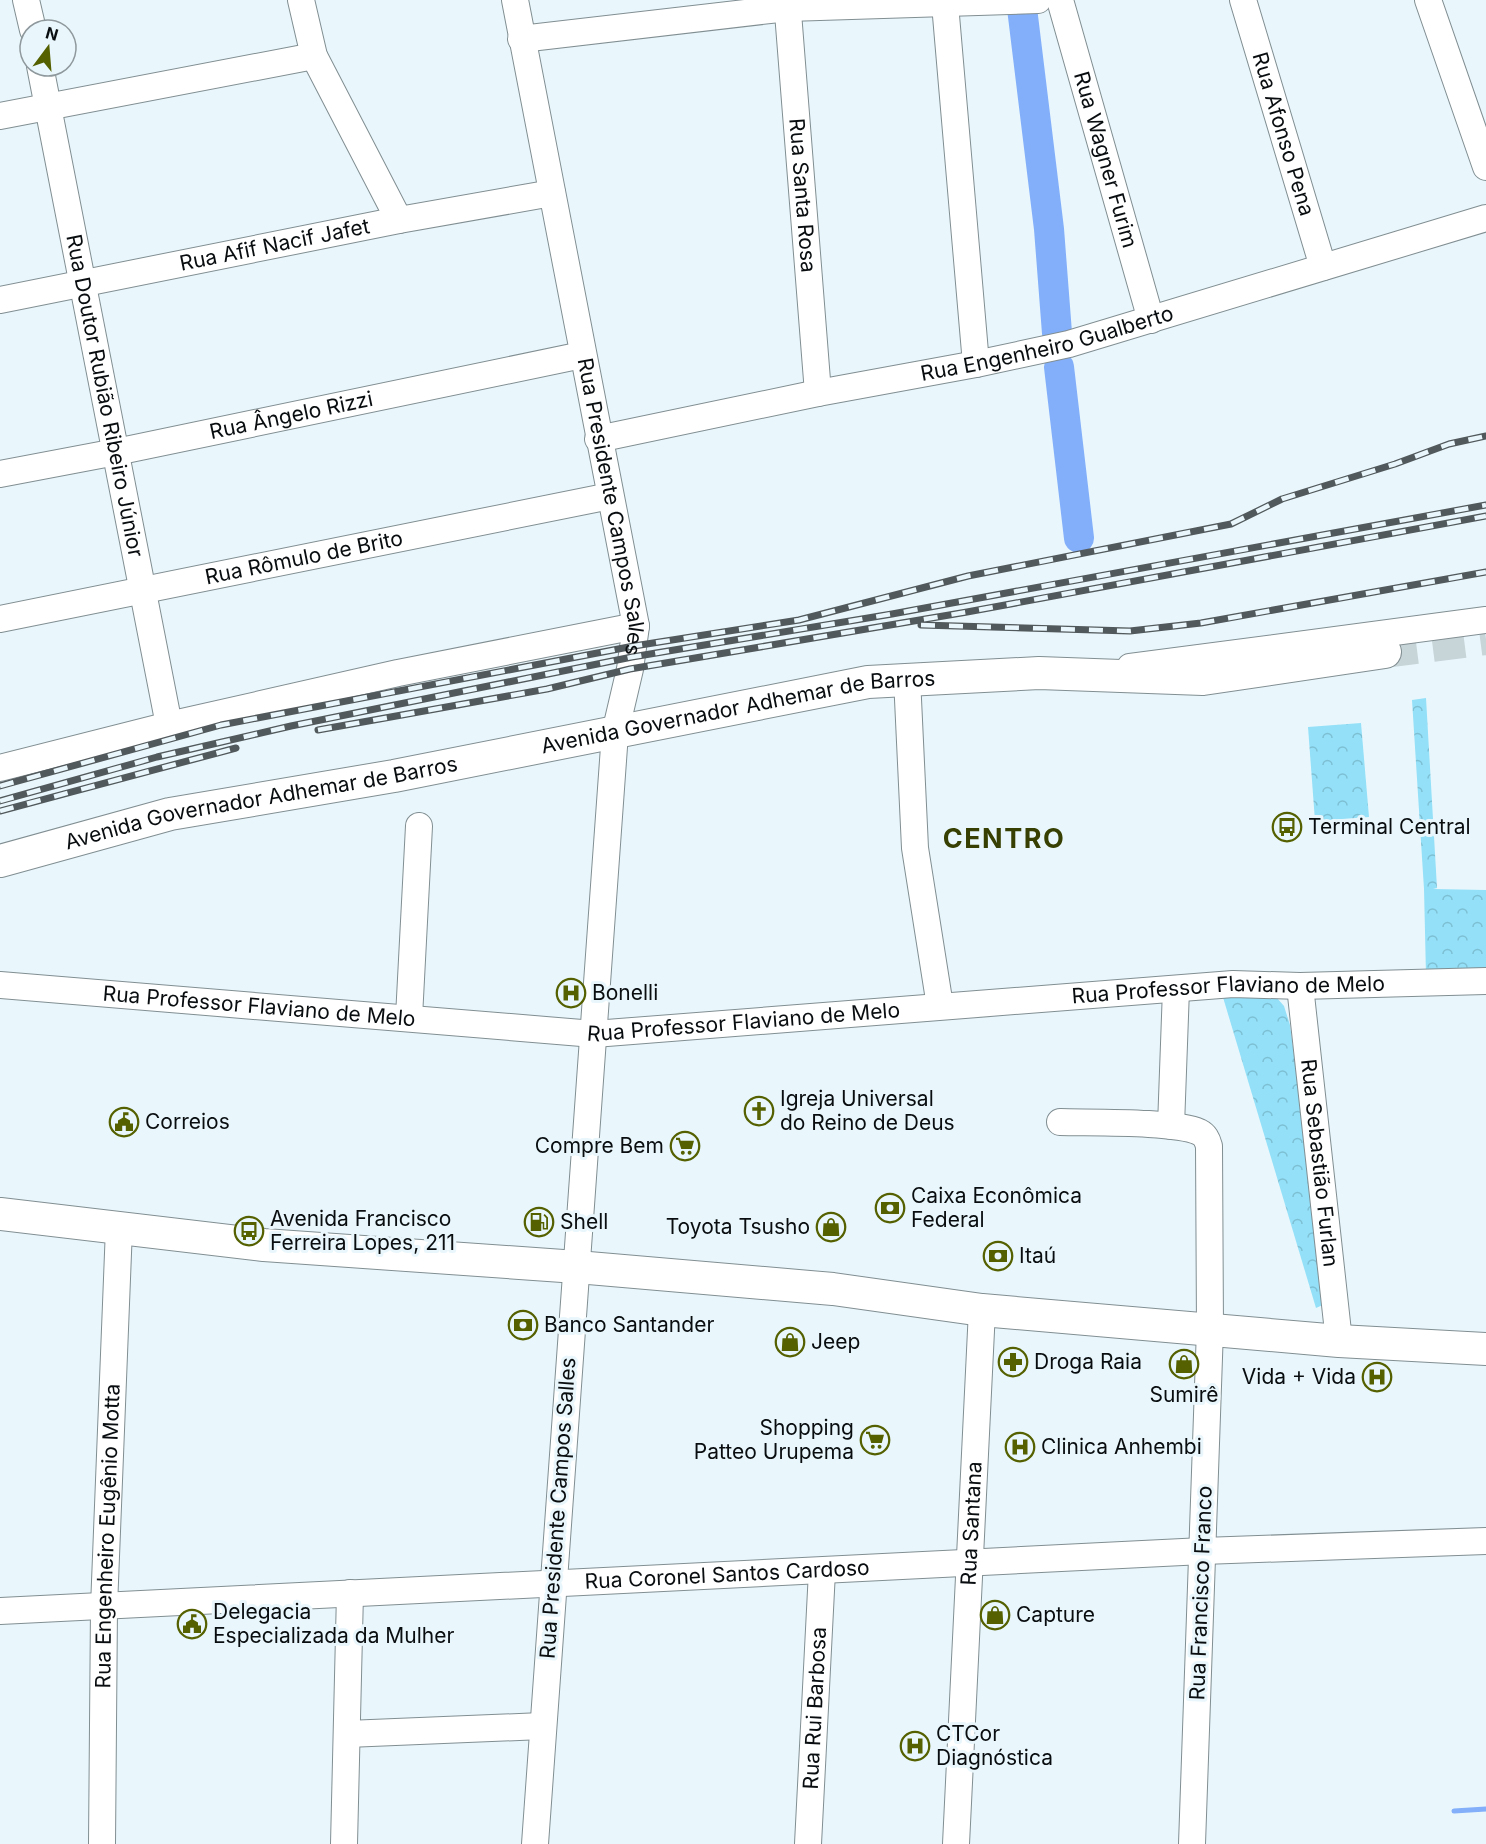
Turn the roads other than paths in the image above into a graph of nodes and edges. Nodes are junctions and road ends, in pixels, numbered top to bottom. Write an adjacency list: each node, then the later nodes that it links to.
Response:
1 (26, 0): 11 (street)
2 (301, 0): 13 (street)
3 (515, 0): 12 (street, Rua Presidente Campos Salles)
4 (1003, 0): 5 (street); 10 (street)
5 (1038, 0)
6 (1060, 0): 24 (street, Rua Wagner Furim)
7 (1243, 0): 21 (street, Rua Afonso Pena)
8 (1428, 0): 17 (street)
9 (787, 4): 10 (street); 12 (street); 27 (street, Rua Santa Rosa)
10 (945, 4): 26 (street)
11 (30, 18)
12 (521, 39): 18 (street, Rua Presidente Campos Salles)
13 (314, 56): 15 (street); 20 (street)
14 (43, 78): 15 (street, Rua Doutor Rubião Ribeiro Júnior)
15 (49, 107): 16 (street); 22 (street, Rua Doutor Rubião Ribeiro Júnior)
16 (0, 116)
17 (1486, 167)
18 (552, 193): 20 (street, Rua Afif Nacif Jafet); 25 (street, Rua Presidente Campos Salles)
19 (1486, 218): 21 (street, Rua Engenheiro Gualberto)
20 (399, 220): 22 (street, Rua Afif Nacif Jafet)
21 (1323, 267): 24 (street, Rua Engenheiro Gualberto)
22 (84, 284): 23 (street, Rua Afif Nacif Jafet); 29 (street, Rua Doutor Rubião Ribeiro Júnior)
23 (0, 300)
24 (1151, 320): 26 (street, Rua Engenheiro Gualberto)
25 (582, 355): 28 (street, Rua Presidente Campos Salles); 29 (street, Rua Ângelo Rizzi)
26 (976, 364): 27 (street, Rua Engenheiro Gualberto)
27 (818, 393): 28 (street, Rua Engenheiro Gualberto)
28 (598, 439): 31 (street, Rua Presidente Campos Salles)
29 (116, 453): 30 (street, Rua Ângelo Rizzi); 32 (street, Rua Doutor Rubião Ribeiro Júnior)
30 (0, 474)
31 (610, 496): 32 (street, Rua Rômulo de Brito); 36 (street, Rua Presidente Campos Salles)
32 (145, 592): 33 (street, Rua Rômulo de Brito); 40 (street, Rua Doutor Rubião Ribeiro Júnior)
33 (0, 619)
34 (1486, 620): 35 (street); 38 (street, Avenida Governador Adhemar de Barros)
35 (1486, 625)
36 (636, 626): 40 (street); 41 (street, Rua Presidente Campos Salles)
37 (1385, 652): 38 (main road)
38 (1091, 673): 39 (main road, Avenida Governador Adhemar de Barros)
39 (907, 678): 41 (main road, Avenida Governador Adhemar de Barros); 49 (street)
40 (169, 725): 42 (street)
41 (615, 733): 44 (main road, Avenida Governador Adhemar de Barros); 51 (street, Rua Presidente Campos Salles)
42 (0, 768)
43 (419, 826): 50 (street)
44 (0, 861)
45 (1486, 981): 47 (street, Rua Professor Flaviano de Melo)
46 (0, 985): 50 (street, Rua Professor Flaviano de Melo)
47 (1300, 986): 48 (street, Rua Professor Flaviano de Melo); 59 (street, Rua Sebastião Furlan)
48 (1184, 989): 49 (street, Rua Professor Flaviano de Melo); 53 (street)
49 (940, 1006): 51 (street, Rua Professor Flaviano de Melo)
50 (409, 1017): 51 (street, Rua Professor Flaviano de Melo)
51 (594, 1034): 56 (street, Rua Presidente Campos Salles)
52 (1060, 1122): 53 (street)
53 (1171, 1126): 58 (street, Rua Francisco Franco)
54 (0, 1214): 55 (main road)
55 (119, 1228): 56 (main road); 67 (street, Rua Engenheiro Eugênio Motta)
56 (577, 1267): 57 (main road); 65 (street, Rua Presidente Campos Salles)
57 (982, 1310): 58 (main road); 63 (street, Rua Santana)
58 (1210, 1329): 59 (main road); 62 (street, Rua Francisco Franco)
59 (1339, 1341): 60 (main road)
60 (1486, 1349)
61 (1486, 1541): 62 (street, Rua Coronel Santos Cardoso)
62 (1203, 1551): 63 (street, Rua Coronel Santos Cardoso); 76 (street, Rua Francisco Franco)
63 (971, 1564): 64 (street, Rua Coronel Santos Cardoso); 75 (street, Rua Santana)
64 (822, 1571): 65 (street, Rua Coronel Santos Cardoso); 74 (street, Rua Rui Barbosa)
65 (552, 1585): 66 (street, Rua Coronel Santos Cardoso); 69 (street, Rua Presidente Campos Salles)
66 (350, 1593): 67 (street, Rua Coronel Santos Cardoso); 70 (street)
67 (104, 1607): 68 (street, Rua Coronel Santos Cardoso); 71 (street, Rua Engenheiro Eugênio Motta)
68 (0, 1611)
69 (542, 1726): 70 (street); 73 (street, Rua Presidente Campos Salles)
70 (348, 1734): 72 (street)
71 (102, 1844)
72 (344, 1844)
73 (535, 1844)
74 (808, 1844)
75 (957, 1844)
76 (1192, 1844)

